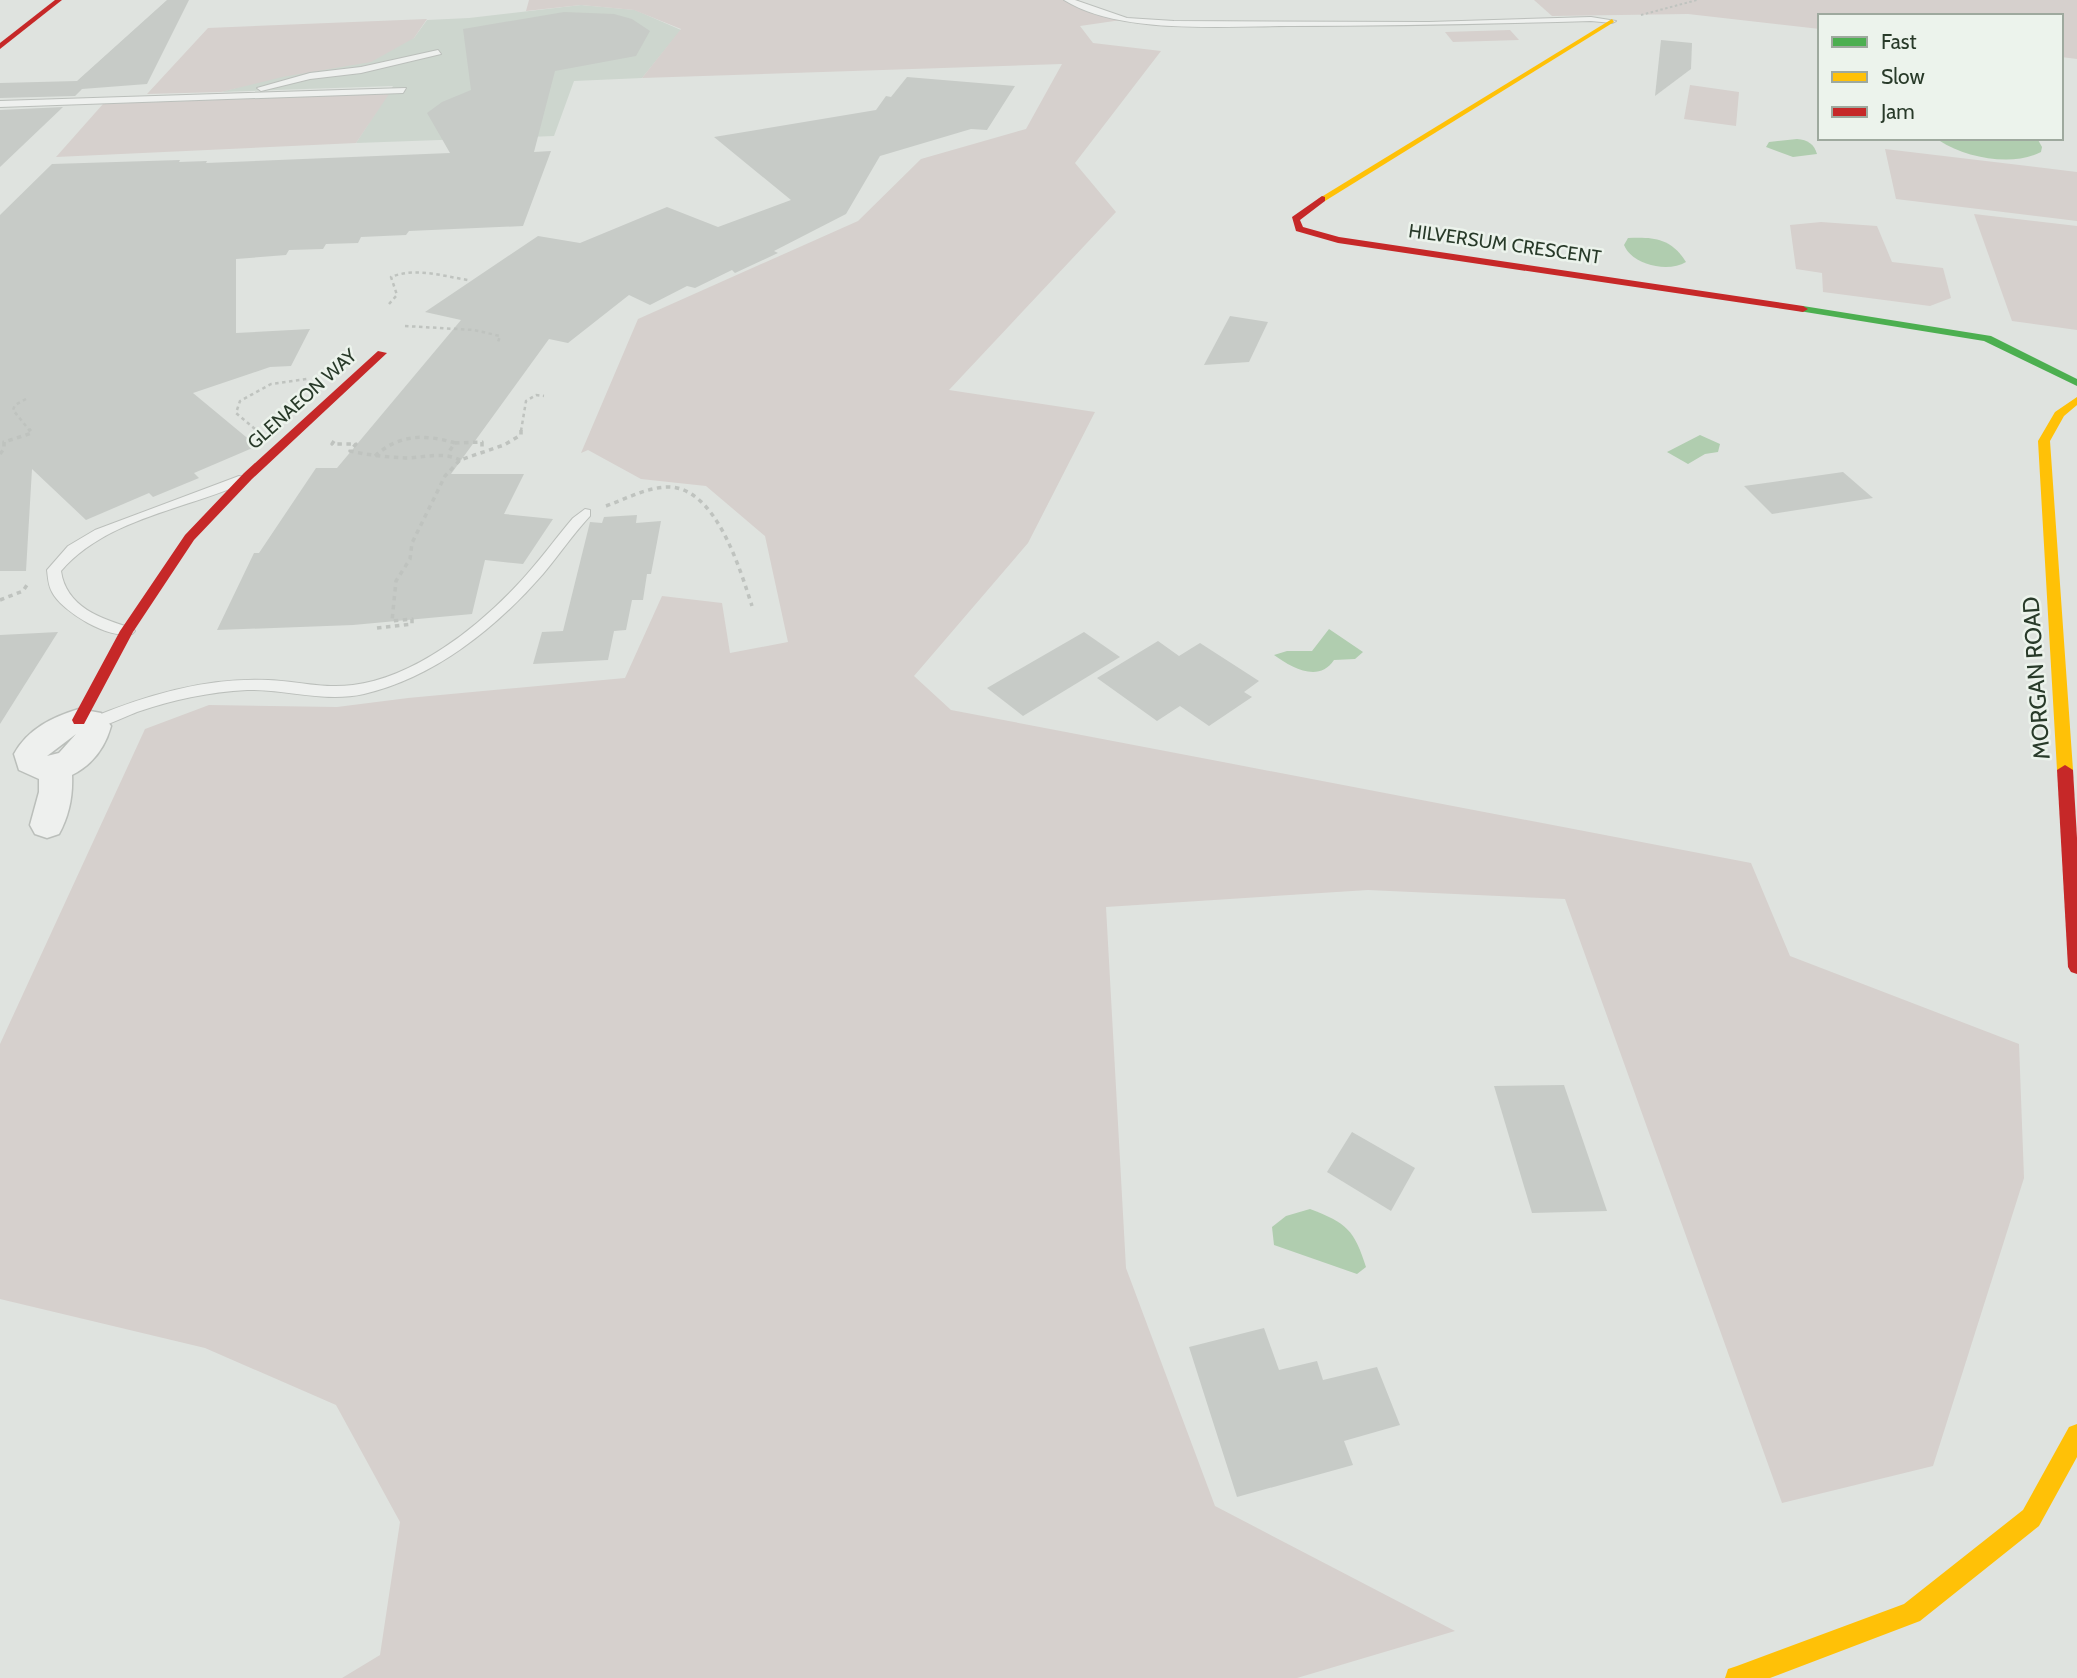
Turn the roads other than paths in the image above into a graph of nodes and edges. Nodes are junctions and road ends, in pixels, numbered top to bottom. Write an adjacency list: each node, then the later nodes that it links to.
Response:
1 (58, 0): 4 (street)
2 (1068, 0): 3 (lane)
3 (1612, 22): 10 (street, HILVERSUM CRESCENT)
4 (0, 47)
5 (438, 52): 7 (lane)
6 (402, 90): 7 (lane)
7 (247, 95): 8 (lane)
8 (0, 104)
9 (382, 353): 12 (street, GLENAEON WAY)
10 (2077, 383)
11 (2077, 400): 18 (street, MORGAN ROAD)
12 (248, 476): 14 (street, GLENAEON WAY); 14 (lane, GLENAEON WAY)
13 (585, 513): 15 (lane)
14 (127, 631): 15 (street, GLENAEON WAY)
15 (85, 722): 16 (street)
16 (28, 759): 17 (street)
17 (47, 825)
18 (2077, 967)
19 (2077, 1435): 20 (street)
20 (1737, 1678)

